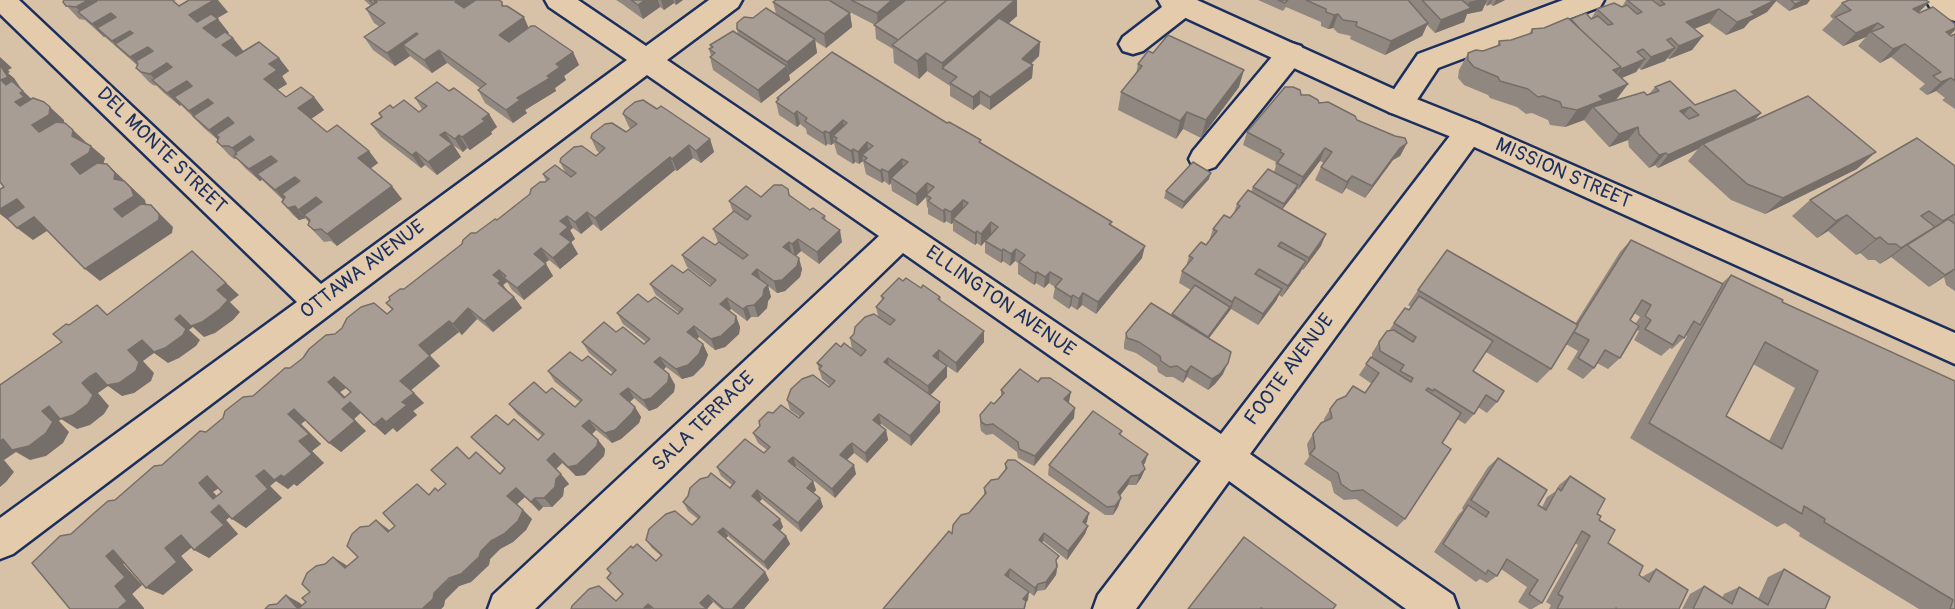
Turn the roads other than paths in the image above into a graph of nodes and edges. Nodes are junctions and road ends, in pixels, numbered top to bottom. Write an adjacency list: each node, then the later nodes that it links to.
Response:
1 (2, 0): 15 (street, DEL MONTE STREET)
2 (559, 0): 10 (street, ELLINGTON AVENUE)
3 (728, 0): 10 (street, OTTAWA AVENUE)
4 (1590, 0): 11 (street)
5 (1940, 0): 7 (street)
6 (1178, 3): 8 (street); 9 (street, MISSION STREET)
7 (1955, 11)
8 (1133, 44)
9 (1291, 53): 11 (street, MISSION STREET); 13 (street)
10 (647, 60): 14 (street, ELLINGTON AVENUE); 15 (street, OTTAWA AVENUE)
11 (1399, 104): 12 (street, MISSION STREET)
12 (1469, 132): 16 (street, MISSION STREET); 17 (street, FOOTE AVENUE)
13 (1204, 159)
14 (902, 234): 17 (street, ELLINGTON AVENUE); 19 (street, SALA TERRACE)
15 (320, 302): 18 (street, OTTAWA AVENUE)
16 (1955, 349)
17 (1225, 457): 20 (street, FOOTE AVENUE); 21 (street, ELLINGTON AVENUE)
18 (0, 541)
19 (507, 609)
20 (1112, 609)
21 (1439, 609)

